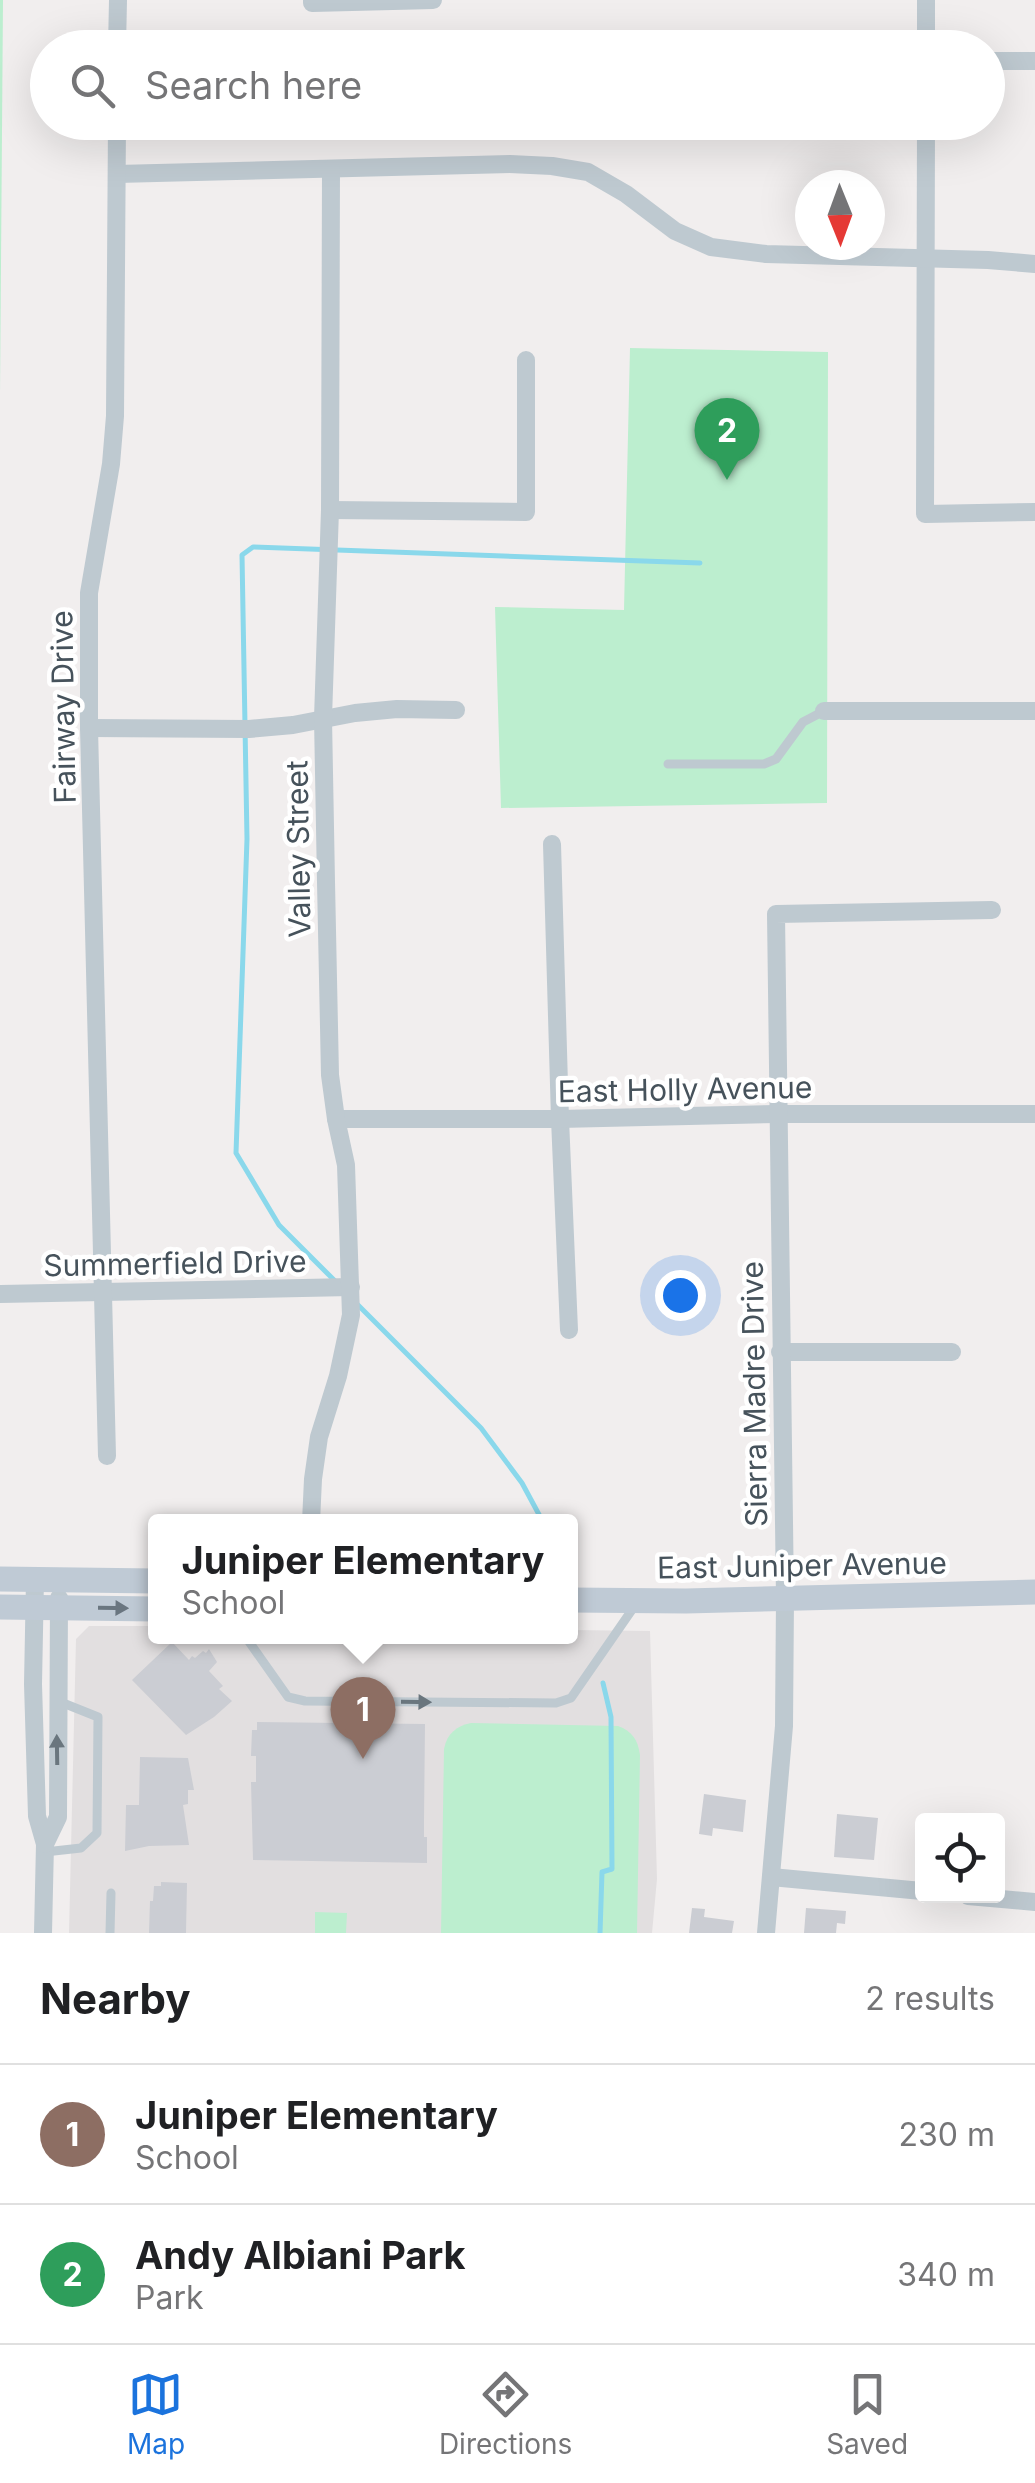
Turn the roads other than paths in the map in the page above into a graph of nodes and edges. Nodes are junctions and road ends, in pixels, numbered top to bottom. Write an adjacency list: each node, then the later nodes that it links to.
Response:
1 (118, 0): 5 (street)
2 (312, 0): 3 (street)
3 (433, 0)
4 (926, 0): 6 (street)
5 (118, 30)
6 (926, 30)
7 (1035, 60): 8 (street)
8 (1005, 61)
9 (117, 140): 12 (street, Fairway Drive)
10 (926, 140): 13 (street)
11 (331, 169): 12 (street); 13 (street); 16 (street, Valley Street)
12 (117, 174): 22 (street, Fairway Drive)
13 (926, 258): 14 (street); 17 (street)
14 (1035, 264)
15 (526, 360): 16 (street)
16 (330, 510): 21 (street, Valley Street)
17 (1035, 512)
18 (456, 710): 21 (street)
19 (824, 710): 20 (street); 23 (lane)
20 (1035, 712)
21 (323, 718): 22 (street); 28 (street, Valley Street)
22 (89, 728): 31 (street, Fairway Drive)
23 (668, 764)
24 (552, 844): 29 (street)
25 (992, 910): 26 (street, Sierra Madre Drive)
26 (778, 1114): 27 (street, East Holly Avenue); 29 (street, East Holly Avenue); 34 (street, Sierra Madre Drive)
27 (1035, 1114)
28 (336, 1119): 29 (street, East Holly Avenue); 30 (street, Valley Street)
29 (560, 1119): 33 (street)
30 (352, 1287): 31 (street, Summerfield Drive); 37 (street, Valley Street)
31 (103, 1292): 32 (street, Summerfield Drive); 36 (street, Fairway Drive)
32 (0, 1294)
33 (570, 1330)
34 (780, 1352): 35 (street); 42 (street, Sierra Madre Drive)
35 (952, 1352)
36 (107, 1456)
37 (311, 1514)
38 (0, 1579): 39 (street)
39 (47, 1579): 40 (street); 46 (street)
40 (148, 1581)
41 (1035, 1592): 42 (street, East Juniper Avenue)
42 (785, 1598): 44 (street, East Juniper Avenue); 51 (street, Sierra Madre Drive)
43 (578, 1600): 44 (street, East Juniper Avenue)
44 (638, 1600): 48 (lane, one-way to 44)
45 (0, 1607): 46 (street)
46 (46, 1607): 47 (street, one-way to 47); 49 (street); 50 (street)
47 (148, 1608)
48 (251, 1644)
49 (57, 1701): 50 (street, one-way to 49); 50 (lane)
50 (45, 1848): 56 (street)
51 (771, 1877): 52 (street); 58 (street, Sierra Madre Drive)
52 (915, 1890)
53 (111, 1893): 57 (lane)
54 (1005, 1899): 55 (street)
55 (1035, 1902)
56 (43, 1933)
57 (110, 1933)
58 (766, 1933)

